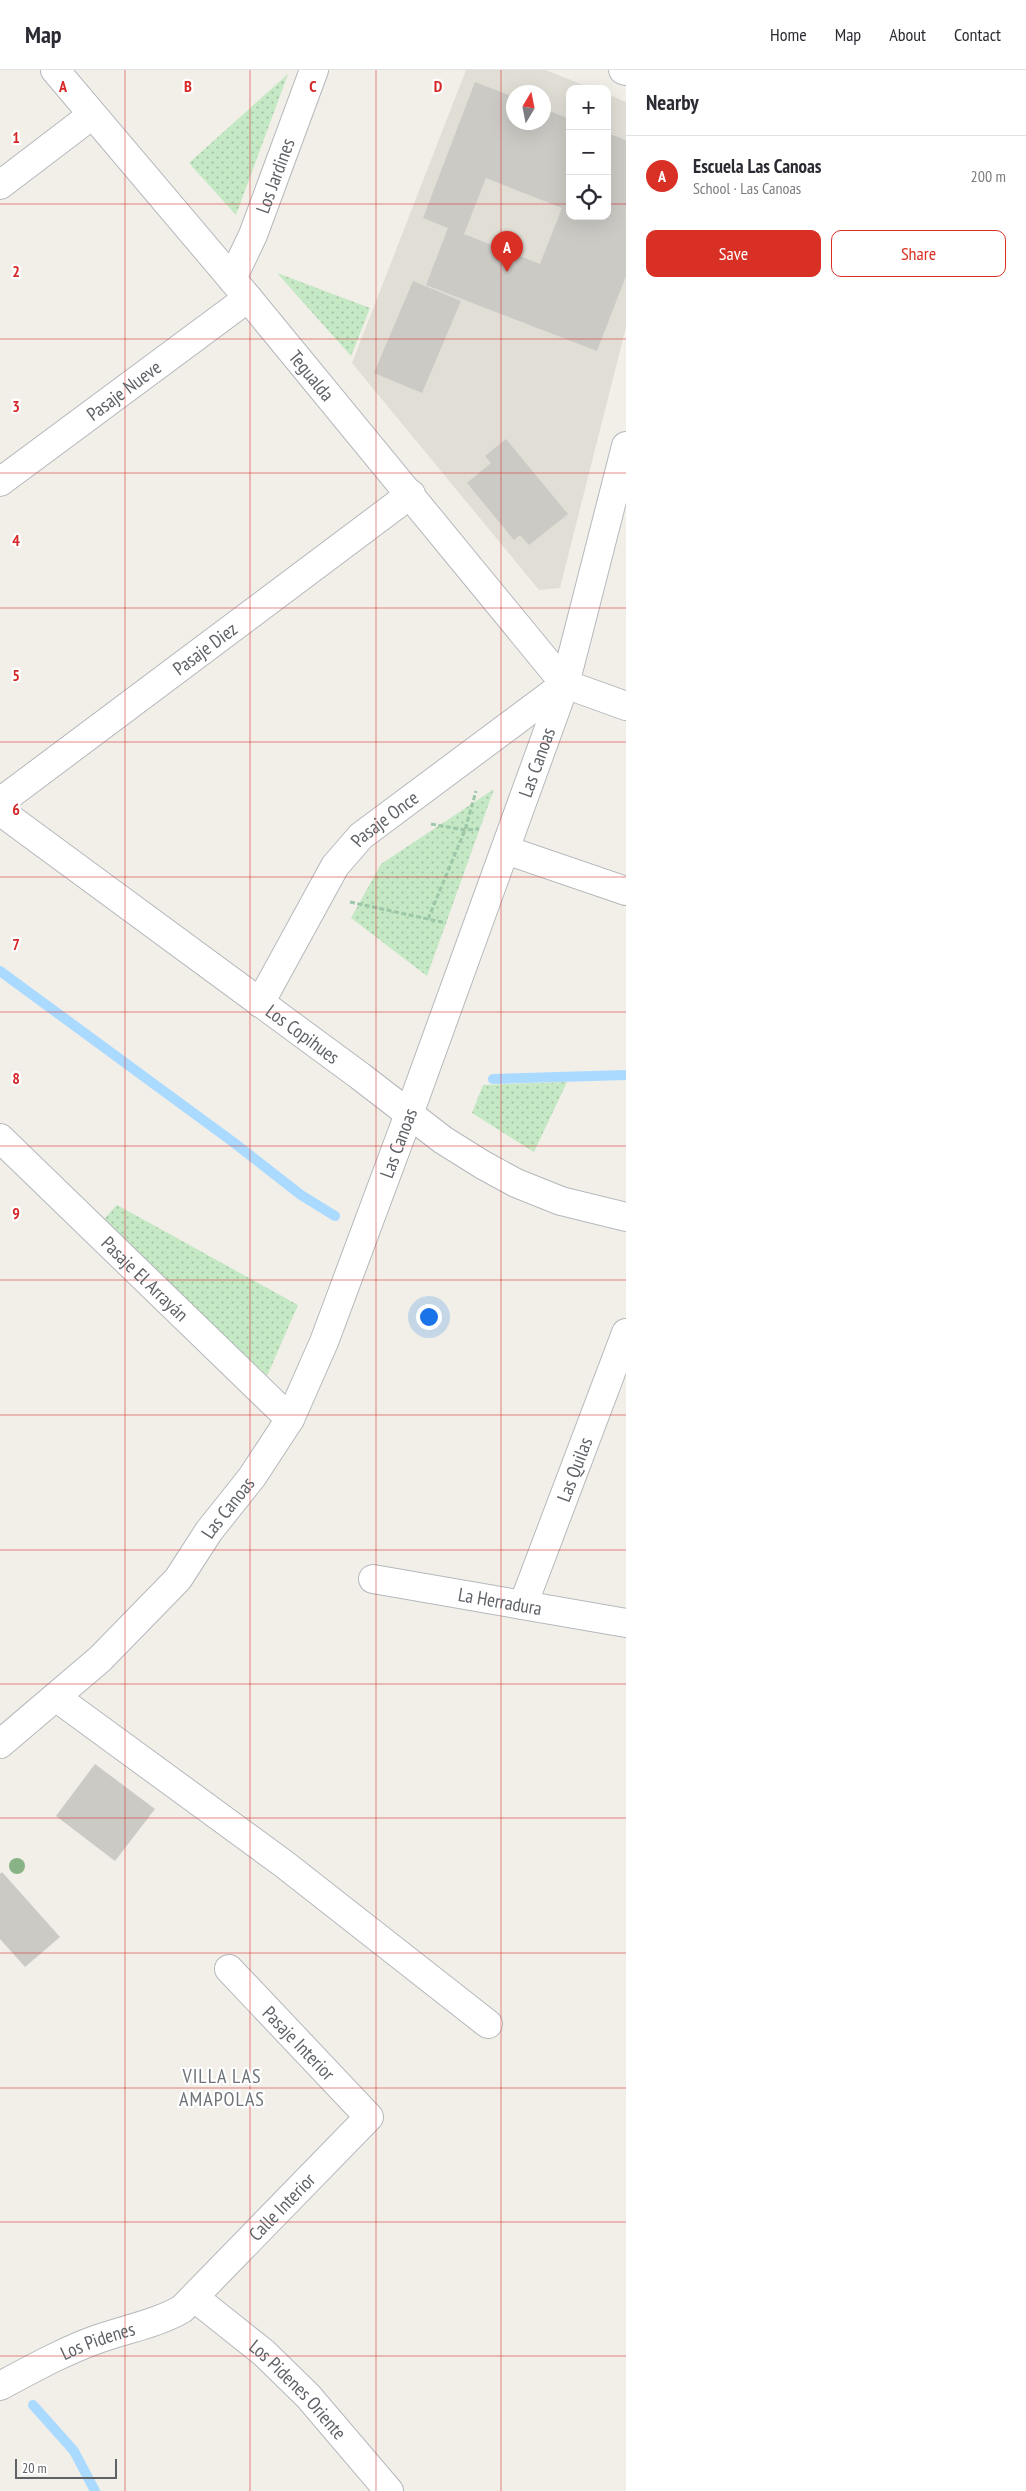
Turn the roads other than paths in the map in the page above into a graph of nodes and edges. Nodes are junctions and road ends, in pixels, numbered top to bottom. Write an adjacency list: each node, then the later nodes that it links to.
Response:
1 (55, 70): 3 (street, Tegualda)
2 (314, 70): 5 (street, Los Jardines)
3 (92, 115): 4 (street); 5 (street, Tegualda)
4 (0, 185)
5 (240, 288): 7 (street, Pasaje Nueve); 8 (street, Tegualda)
6 (626, 446): 9 (street, Las Canoas)
7 (0, 482)
8 (411, 494): 10 (street, Tegualda); 12 (street, Pasaje Diez)
9 (617, 518): 10 (street, Las Canoas)
10 (565, 684): 11 (street); 14 (street, Las Canoas); 16 (street, Pasaje Once)
11 (626, 706)
12 (0, 802)
13 (0, 811): 16 (street, Los Copihues)
14 (509, 839): 15 (street); 17 (street, Las Canoas)
15 (626, 891)
16 (260, 1003): 17 (street, Los Copihues)
17 (409, 1114): 19 (street, Los Copihues); 21 (street, Las Canoas)
18 (0, 1138): 21 (street, Pasaje El Arrayán)
19 (626, 1218)
20 (626, 1333): 23 (street, Las Quilas)
21 (290, 1420): 25 (street, Las Canoas)
22 (373, 1579): 23 (street, La Herradura)
23 (523, 1605): 24 (street, La Herradura)
24 (626, 1623)
25 (57, 1698): 26 (street, Las Canoas); 28 (street)
26 (0, 1744)
27 (229, 1969): 29 (street, Pasaje Interior)
28 (488, 2024)
29 (369, 2117): 30 (street, Calle Interior)
30 (195, 2298): 31 (street, Los Pidenes); 32 (street, Los Pidenes Oriente)
31 (0, 2386)
32 (389, 2491)

